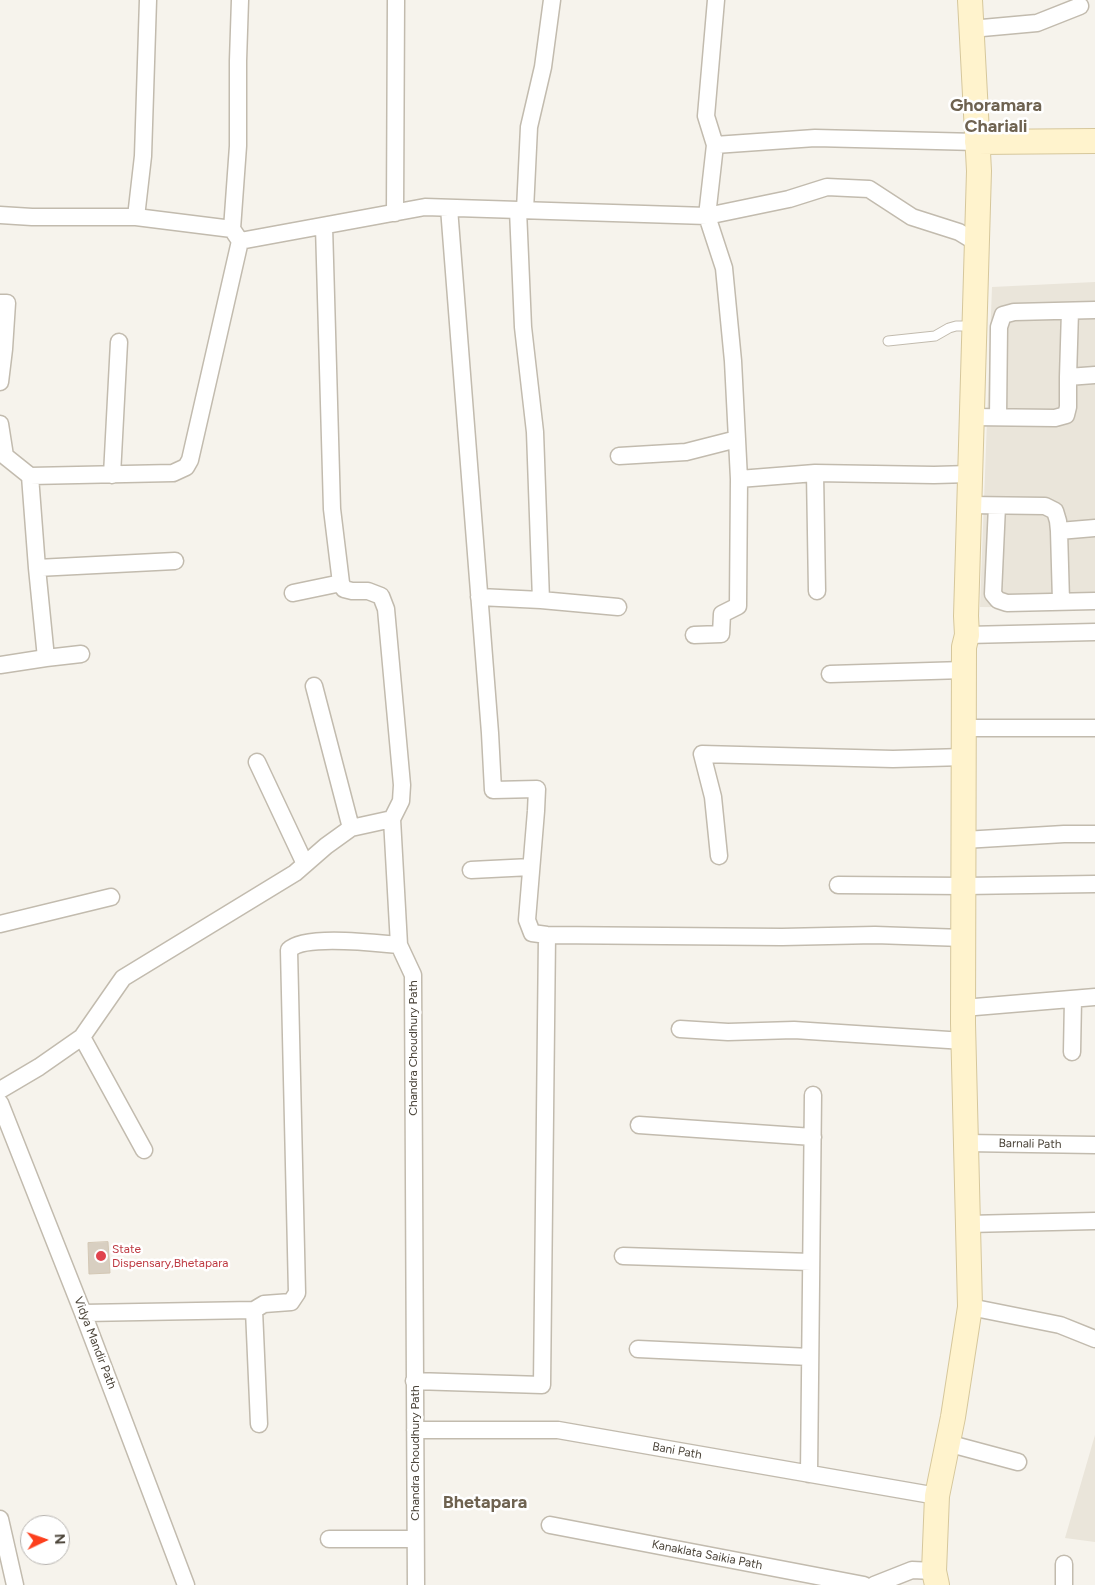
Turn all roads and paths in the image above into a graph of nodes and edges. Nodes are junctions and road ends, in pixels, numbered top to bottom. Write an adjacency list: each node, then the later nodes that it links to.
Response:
1 (148, 0): 17 (street)
2 (240, 0): 19 (street)
3 (396, 0): 14 (street)
4 (552, 0): 13 (street)
5 (716, 0): 11 (street)
6 (970, 0): 8 (street)
7 (1080, 6): 8 (street)
8 (971, 29): 10 (street)
9 (1095, 141): 10 (street)
10 (977, 142): 11 (street); 20 (street)
11 (715, 145): 16 (street)
12 (449, 208): 13 (street); 14 (street); 49 (street)
13 (521, 210): 16 (street); 50 (street)
14 (395, 212): 18 (street)
15 (0, 215): 17 (street)
16 (707, 216): 20 (street); 33 (street)
17 (136, 217): 19 (street)
18 (324, 226): 19 (street); 46 (street)
19 (236, 235): 37 (street)
20 (977, 243): 24 (street)
21 (0, 303): 29 (street)
22 (1095, 310): 23 (street)
23 (1070, 311): 28 (street); 31 (street)
24 (975, 326): 25 (lane); 30 (street)
25 (888, 341)
26 (119, 342): 37 (street)
27 (1095, 375): 28 (street)
28 (1068, 377): 31 (street)
29 (0, 382)
30 (972, 417): 31 (street); 36 (street)
31 (998, 417)
32 (0, 424): 38 (street)
33 (737, 439): 34 (street); 39 (street)
34 (619, 456)
35 (815, 473): 36 (street); 39 (street); 47 (street)
36 (970, 474): 40 (street)
37 (112, 475): 38 (street)
38 (30, 476): 45 (street)
39 (739, 478): 55 (street)
40 (969, 505): 41 (street); 56 (street)
41 (997, 506): 43 (street); 51 (street)
42 (1095, 528): 43 (street)
43 (1059, 531): 51 (street)
44 (175, 561): 45 (street)
45 (37, 568): 58 (street)
46 (342, 583): 48 (street); 67 (street)
47 (817, 591)
48 (293, 593)
49 (479, 597): 50 (street); 73 (street)
50 (541, 600): 53 (street)
51 (1061, 601): 52 (street)
52 (1095, 601)
53 (618, 607)
54 (1095, 632): 56 (street)
55 (694, 635)
56 (968, 636): 60 (street)
57 (81, 654): 58 (street)
58 (46, 658): 59 (street)
59 (0, 665)
60 (964, 670): 61 (street); 63 (street)
61 (830, 674)
62 (314, 686): 68 (street)
63 (964, 728): 64 (street); 65 (street)
64 (1095, 728)
65 (964, 757): 70 (street); 71 (street)
66 (257, 762): 72 (street)
67 (392, 819): 68 (street); 82 (street, Chandra Choudhury Path)
68 (351, 828): 72 (street)
69 (1095, 834): 70 (street)
70 (964, 840): 77 (street)
71 (719, 856)
72 (305, 864): 87 (street)
73 (532, 867): 74 (street); 80 (street)
74 (471, 870)
75 (1095, 884): 77 (street)
76 (838, 885): 77 (street)
77 (964, 886): 81 (street)
78 (111, 897): 79 (street)
79 (0, 924)
80 (547, 935): 81 (street); 108 (street)
81 (963, 938): 85 (street)
82 (399, 945): 103 (street); 108 (street, Chandra Choudhury Path)
83 (1095, 997): 84 (street)
84 (1073, 999): 85 (street); 89 (street)
85 (963, 1008): 88 (street)
86 (680, 1029): 88 (street)
87 (82, 1036): 90 (street); 97 (street)
88 (964, 1041): 95 (street)
89 (1072, 1052)
90 (0, 1090)
91 (813, 1095): 94 (street)
92 (0, 1103): 104 (street, Vidya Mandir Path)
93 (639, 1125): 94 (street)
94 (812, 1137): 101 (street)
95 (966, 1143): 96 (street, Barnali Path); 99 (street)
96 (1095, 1145)
97 (144, 1150)
98 (1095, 1221): 99 (street)
99 (968, 1224): 102 (street)
100 (623, 1256): 101 (street)
101 (811, 1262): 107 (street)
102 (970, 1307): 105 (street); 111 (street)
103 (254, 1310): 104 (street); 109 (street)
104 (84, 1313): 122 (street, Vidya Mandir Path)
105 (1095, 1339)
106 (638, 1349): 107 (street)
107 (810, 1357): 113 (street)
108 (414, 1380): 110 (street, Chandra Choudhury Path)
109 (259, 1424)
110 (415, 1430): 113 (street, Bani Path); 118 (street, Chandra Choudhury Path)
111 (947, 1443): 112 (street); 114 (street)
112 (1018, 1462)
113 (809, 1474): 114 (street, Bani Path)
114 (937, 1496): 120 (street)
115 (0, 1519): 121 (street)
116 (550, 1524): 124 (street, Kanaklata Saikia Path)
117 (329, 1539): 118 (street)
118 (415, 1539): 123 (street, Chandra Choudhury Path)
119 (1064, 1564): 126 (street)
120 (936, 1578): 125 (street)
121 (15, 1585)
122 (186, 1585)
123 (416, 1585)
124 (864, 1585)
125 (874, 1585)
126 (1064, 1585)

